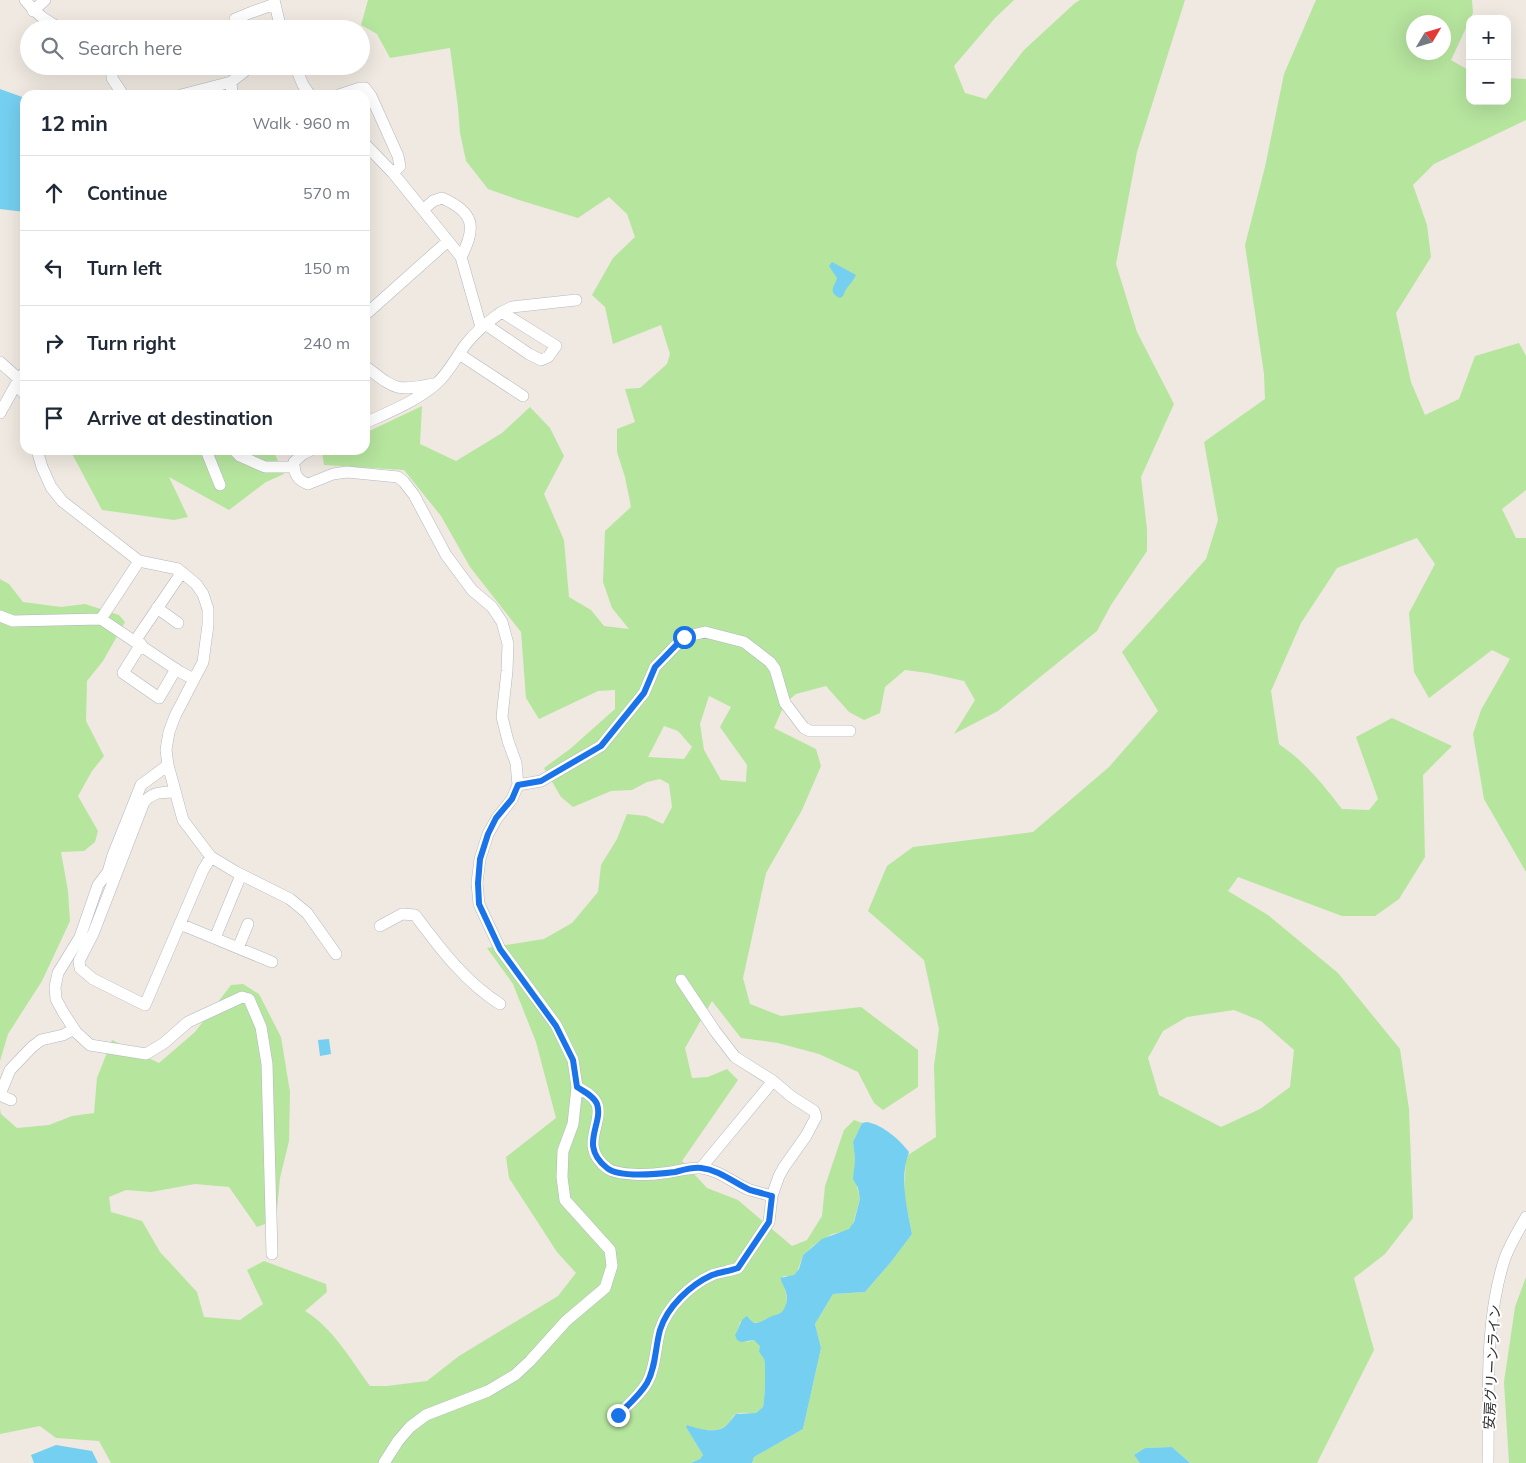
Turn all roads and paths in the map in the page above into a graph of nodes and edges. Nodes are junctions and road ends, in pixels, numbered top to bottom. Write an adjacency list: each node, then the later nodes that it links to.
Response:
1 (25, 0): 4 (street)
2 (45, 0): 4 (street)
3 (275, 1): 6 (street); 7 (street)
4 (33, 10): 5 (street)
5 (47, 20)
6 (235, 20)
7 (279, 20)
8 (112, 75): 12 (street)
9 (240, 75): 11 (street)
10 (299, 75): 15 (street)
11 (231, 82): 13 (street); 14 (street)
12 (120, 90)
13 (200, 90)
14 (232, 90)
15 (306, 90)
16 (354, 90): 17 (street)
17 (366, 90)
18 (370, 96): 20 (street)
19 (370, 149): 20 (street)
20 (393, 173): 21 (street)
21 (422, 210): 22 (street); 23 (street)
22 (448, 241): 23 (street); 25 (street)
23 (461, 257): 27 (street)
24 (576, 300): 26 (street)
25 (370, 311)
26 (500, 313): 27 (street); 27 (street)
27 (483, 325): 28 (street)
28 (459, 354): 33 (street); 34 (street)
29 (0, 362): 31 (street)
30 (370, 370): 33 (street)
31 (20, 375)
32 (20, 379): 35 (street)
33 (437, 383): 36 (street)
34 (523, 396)
35 (0, 413)
36 (370, 421)
37 (38, 455): 43 (street)
38 (208, 455): 42 (street)
39 (239, 455): 41 (street)
40 (302, 455): 41 (street)
41 (294, 467): 54 (street)
42 (220, 485)
43 (139, 561): 44 (street); 47 (street)
44 (182, 572): 45 (street); 51 (street)
45 (157, 608): 48 (street); 49 (street)
46 (0, 616): 47 (street)
47 (101, 619): 49 (street)
48 (178, 623)
49 (138, 643): 50 (street); 50 (street)
50 (176, 669): 51 (street)
51 (194, 679): 53 (street)
52 (850, 731): 54 (street)
53 (168, 764): 55 (street); 67 (street)
54 (518, 785): 69 (street)
55 (175, 792): 56 (street); 58 (street)
56 (211, 857): 57 (street); 58 (street)
57 (241, 875): 61 (street); 63 (street)
58 (180, 924): 61 (street)
59 (248, 924): 62 (street)
60 (380, 926): 66 (street)
61 (215, 938): 62 (street)
62 (238, 948): 64 (street)
63 (336, 954)
64 (272, 962)
65 (681, 980): 68 (street)
66 (500, 1004)
67 (74, 1029): 70 (street); 74 (street)
68 (773, 1081): 71 (street); 72 (street)
69 (577, 1087): 71 (street); 76 (street)
70 (11, 1100)
71 (701, 1168): 72 (street)
72 (772, 1196): 75 (street)
73 (1526, 1217): 77 (street, 安房グリーンライン)
74 (272, 1254)
75 (618, 1415)
76 (384, 1463)
77 (1488, 1463)

